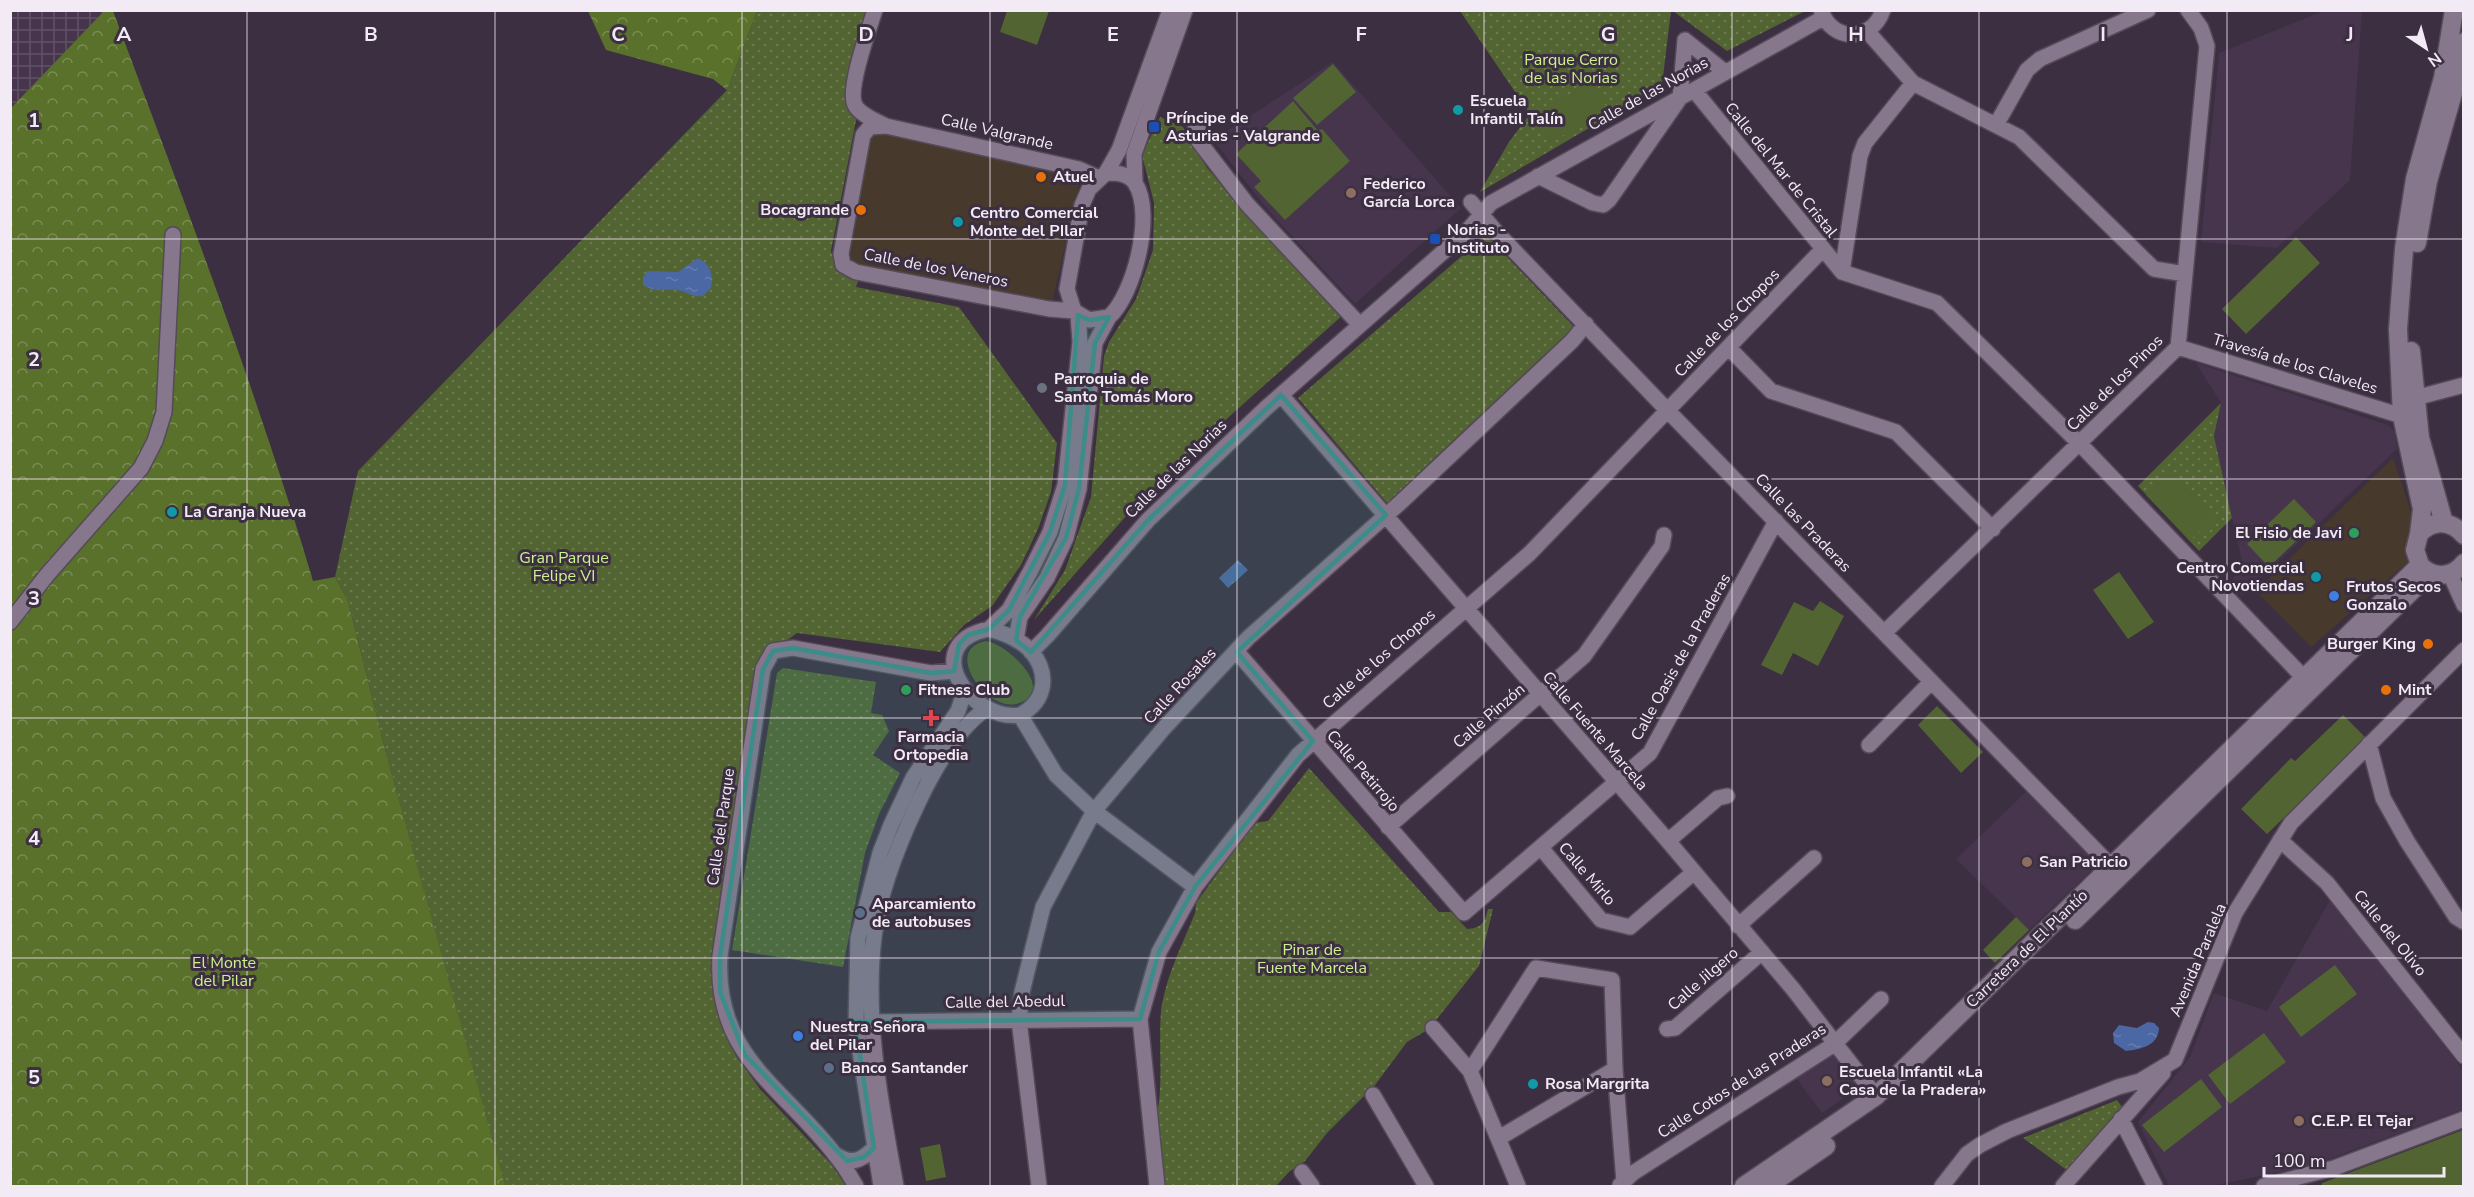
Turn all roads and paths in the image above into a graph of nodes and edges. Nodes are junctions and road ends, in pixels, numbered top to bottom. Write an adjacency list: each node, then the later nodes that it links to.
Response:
1 (875, 10): 16 (street, Calle Valgrande)
2 (1170, 10): 17 (street)
3 (1185, 10): 19 (street)
4 (1883, 10): 9 (street)
5 (2148, 10): 15 (street)
6 (2188, 10): 25 (street, Calle de los Pinos)
7 (2454, 10): 36 (street)
8 (1822, 14): 9 (street); 11 (street, Calle de las Norias)
9 (1867, 31): 12 (street)
10 (2463, 42): 34 (street)
11 (1725, 72): 13 (street, Calle de las Norias); 13 (street)
12 (1913, 82): 15 (street); 24 (street)
13 (1687, 94): 18 (street, Calle de las Norias); 18 (street); 23 (street, Calle del Mar de Cristal)
14 (1203, 123): 29 (street)
15 (1996, 124): 25 (street)
16 (886, 126): 17 (street, Calle Valgrande); 26 (street, Calle de los Veneros)
17 (1102, 175): 19 (street, Calle Valgrande); 26 (street)
18 (1538, 177): 21 (street, Calle de las Norias)
19 (1135, 183): 27 (street)
20 (1471, 202): 21 (street, Calle las Praderas)
21 (1482, 214): 28 (street, Calle las Praderas); 29 (street, Calle de las Norias)
22 (173, 235): 48 (street)
23 (1822, 250): 24 (street, Calle del Mar de Cristal); 31 (street, Calle de los Chopos)
24 (1842, 272): 37 (street)
25 (2185, 274): 30 (street, Calle de los Pinos)
26 (1076, 313): 27 (street); 49 (street)
27 (1109, 317): 51 (street)
28 (1586, 324): 35 (street, Calle las Praderas); 38 (street, Calle Rosales)
29 (1360, 325): 33 (street, Calle de las Norias)
30 (2178, 347): 36 (street, Travesía de los Claveles); 37 (street, Calle de los Pinos)
31 (1729, 348): 35 (street, Calle de los Chopos); 41 (street)
32 (2463, 385): 34 (street)
33 (1281, 395): 38 (street, Calle Fuente Marcela); 53 (street, Calle de las Norias)
34 (2415, 398): 40 (street)
35 (1668, 411): 39 (street, Calle las Praderas); 47 (street, Calle de los Chopos)
36 (2402, 416): 42 (street)
37 (2080, 444): 41 (street, Calle de los Pinos); 56 (street)
38 (1386, 515): 47 (street, Calle Fuente Marcela); 54 (street, Calle Rosales)
39 (1776, 521): 50 (street, Calle las Praderas); 65 (street, Calle Oasis de la Praderas)
40 (2457, 528): 42 (street)
41 (1993, 529): 50 (street, Calle de los Pinos)
42 (2419, 534): 45 (street)
43 (1664, 535): 59 (street, Calle Pinzón)
44 (2457, 568): 45 (street); 46 (street)
45 (2425, 569): 56 (street, Carretera de El Plantío); 111 (street, Carretera de El Plantío)
46 (2463, 605)
47 (1466, 607): 59 (street, Calle Fuente Marcela); 62 (street, Calle de los Chopos)
48 (10, 622)
49 (989, 628): 51 (street); 55 (street)
50 (1884, 633): 57 (street, Calle las Praderas)
51 (1016, 640): 53 (street)
52 (2463, 650): 64 (street, Avenida Paralela)
53 (1031, 652): 61 (street)
54 (1237, 652): 62 (street, Calle Petirrojo); 67 (street, Calle Rosales)
55 (954, 671): 58 (street); 98 (street, Calle del Parque)
56 (2305, 679): 73 (street, Carretera de El Plantío)
57 (1931, 681): 63 (street); 73 (street, Calle las Praderas)
58 (965, 690): 60 (street); 97 (street)
59 (1540, 695): 65 (street, Calle Fuente Marcela); 68 (street, Calle Pinzón)
60 (987, 708): 61 (street); 83 (street)
61 (1020, 715): 67 (street)
62 (1313, 741): 68 (street, Calle Petirrojo); 75 (street, Calle de los Chopos)
63 (1869, 744)
64 (2369, 744): 69 (street, Avenida Paralela); 77 (street)
65 (1615, 783): 70 (street, Calle Fuente Marcela); 71 (street, Calle Oasis de la Praderas)
66 (1727, 796): 70 (street)
67 (1094, 811): 75 (street); 82 (street, Calle Rosales)
68 (1388, 827): 76 (street, Calle Petirrojo)
69 (2280, 840): 87 (street, Calle del Olivo); 88 (street, Avenida Paralela)
70 (1668, 841): 74 (street, Calle Fuente Marcela)
71 (1542, 849): 74 (street, Calle Mirlo); 76 (street, Calle Oasis de la Praderas)
72 (1814, 858): 78 (street)
73 (2112, 867): 93 (street, Carretera de El Plantío)
74 (1694, 872): 78 (street, Calle Fuente Marcela)
75 (1195, 887): 81 (street, Calle de los Chopos)
76 (1464, 914)
77 (2463, 922)
78 (1738, 926): 79 (street, Calle Fuente Marcela)
79 (1762, 952): 85 (street, Calle Jilgero); 86 (street, Calle Fuente Marcela)
80 (1881, 999): 86 (street, Calle Cotos de las Praderas)
81 (1140, 1019): 82 (street, Calle del Abedul); 106 (street, Calle de los Chopos)
82 (1020, 1020): 83 (street, Calle del Abedul); 105 (street, Calle Rosales)
83 (871, 1022): 104 (street)
84 (1432, 1028): 90 (street)
85 (1667, 1029)
86 (1835, 1044): 93 (street, Calle Fuente Marcela); 101 (street, Calle Cotos de las Praderas)
87 (2463, 1056)
88 (2175, 1060): 91 (street); 94 (street)
89 (1615, 1069): 90 (street); 96 (street); 101 (street)
90 (1470, 1071): 96 (street)
91 (2118, 1087): 94 (street); 112 (street)
92 (1373, 1095): 108 (street)
93 (1876, 1096): 110 (street, Carretera de El Plantío)
94 (2126, 1114): 113 (street); 114 (street)
95 (2463, 1119): 100 (street)
96 (1500, 1138): 109 (street)
97 (874, 1148): 98 (street); 103 (street)
98 (836, 1155): 102 (street, Calle del Parque)
99 (1302, 1172): 107 (street)
100 (2309, 1181): 115 (street)
101 (1621, 1184)
102 (856, 1186)
103 (881, 1186)
104 (896, 1186)
105 (1039, 1186)
106 (1157, 1186)
107 (1312, 1186)
108 (1426, 1186)
109 (1518, 1186)
110 (1744, 1186)
111 (1768, 1186)
112 (1942, 1186)
113 (2063, 1186)
114 (2155, 1186)
115 (2264, 1186)

